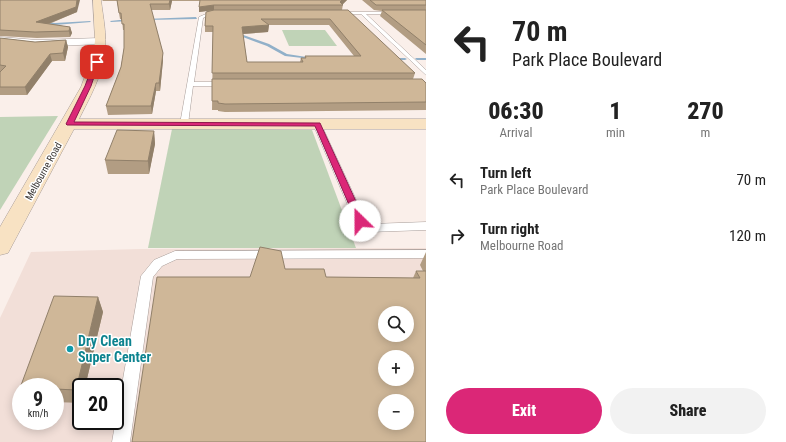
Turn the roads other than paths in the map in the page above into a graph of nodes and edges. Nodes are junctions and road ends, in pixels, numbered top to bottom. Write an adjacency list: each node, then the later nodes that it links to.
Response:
1 (97, 0): 7 (street, Melbourne Road)
2 (229, 13): 9 (lane)
3 (331, 13): 4 (lane)
4 (362, 13): 5 (lane); 8 (lane)
5 (398, 13)
6 (0, 40): 7 (street)
7 (100, 41): 11 (street, Melbourne Road)
8 (426, 73)
9 (191, 84): 10 (lane); 12 (lane)
10 (230, 84)
11 (69, 124): 12 (street); 16 (street, Melbourne Road)
12 (184, 124): 13 (street)
13 (317, 124): 14 (street); 15 (lane)
14 (426, 124)
15 (426, 226)
16 (0, 247)
17 (426, 254): 18 (lane)
18 (121, 442)

